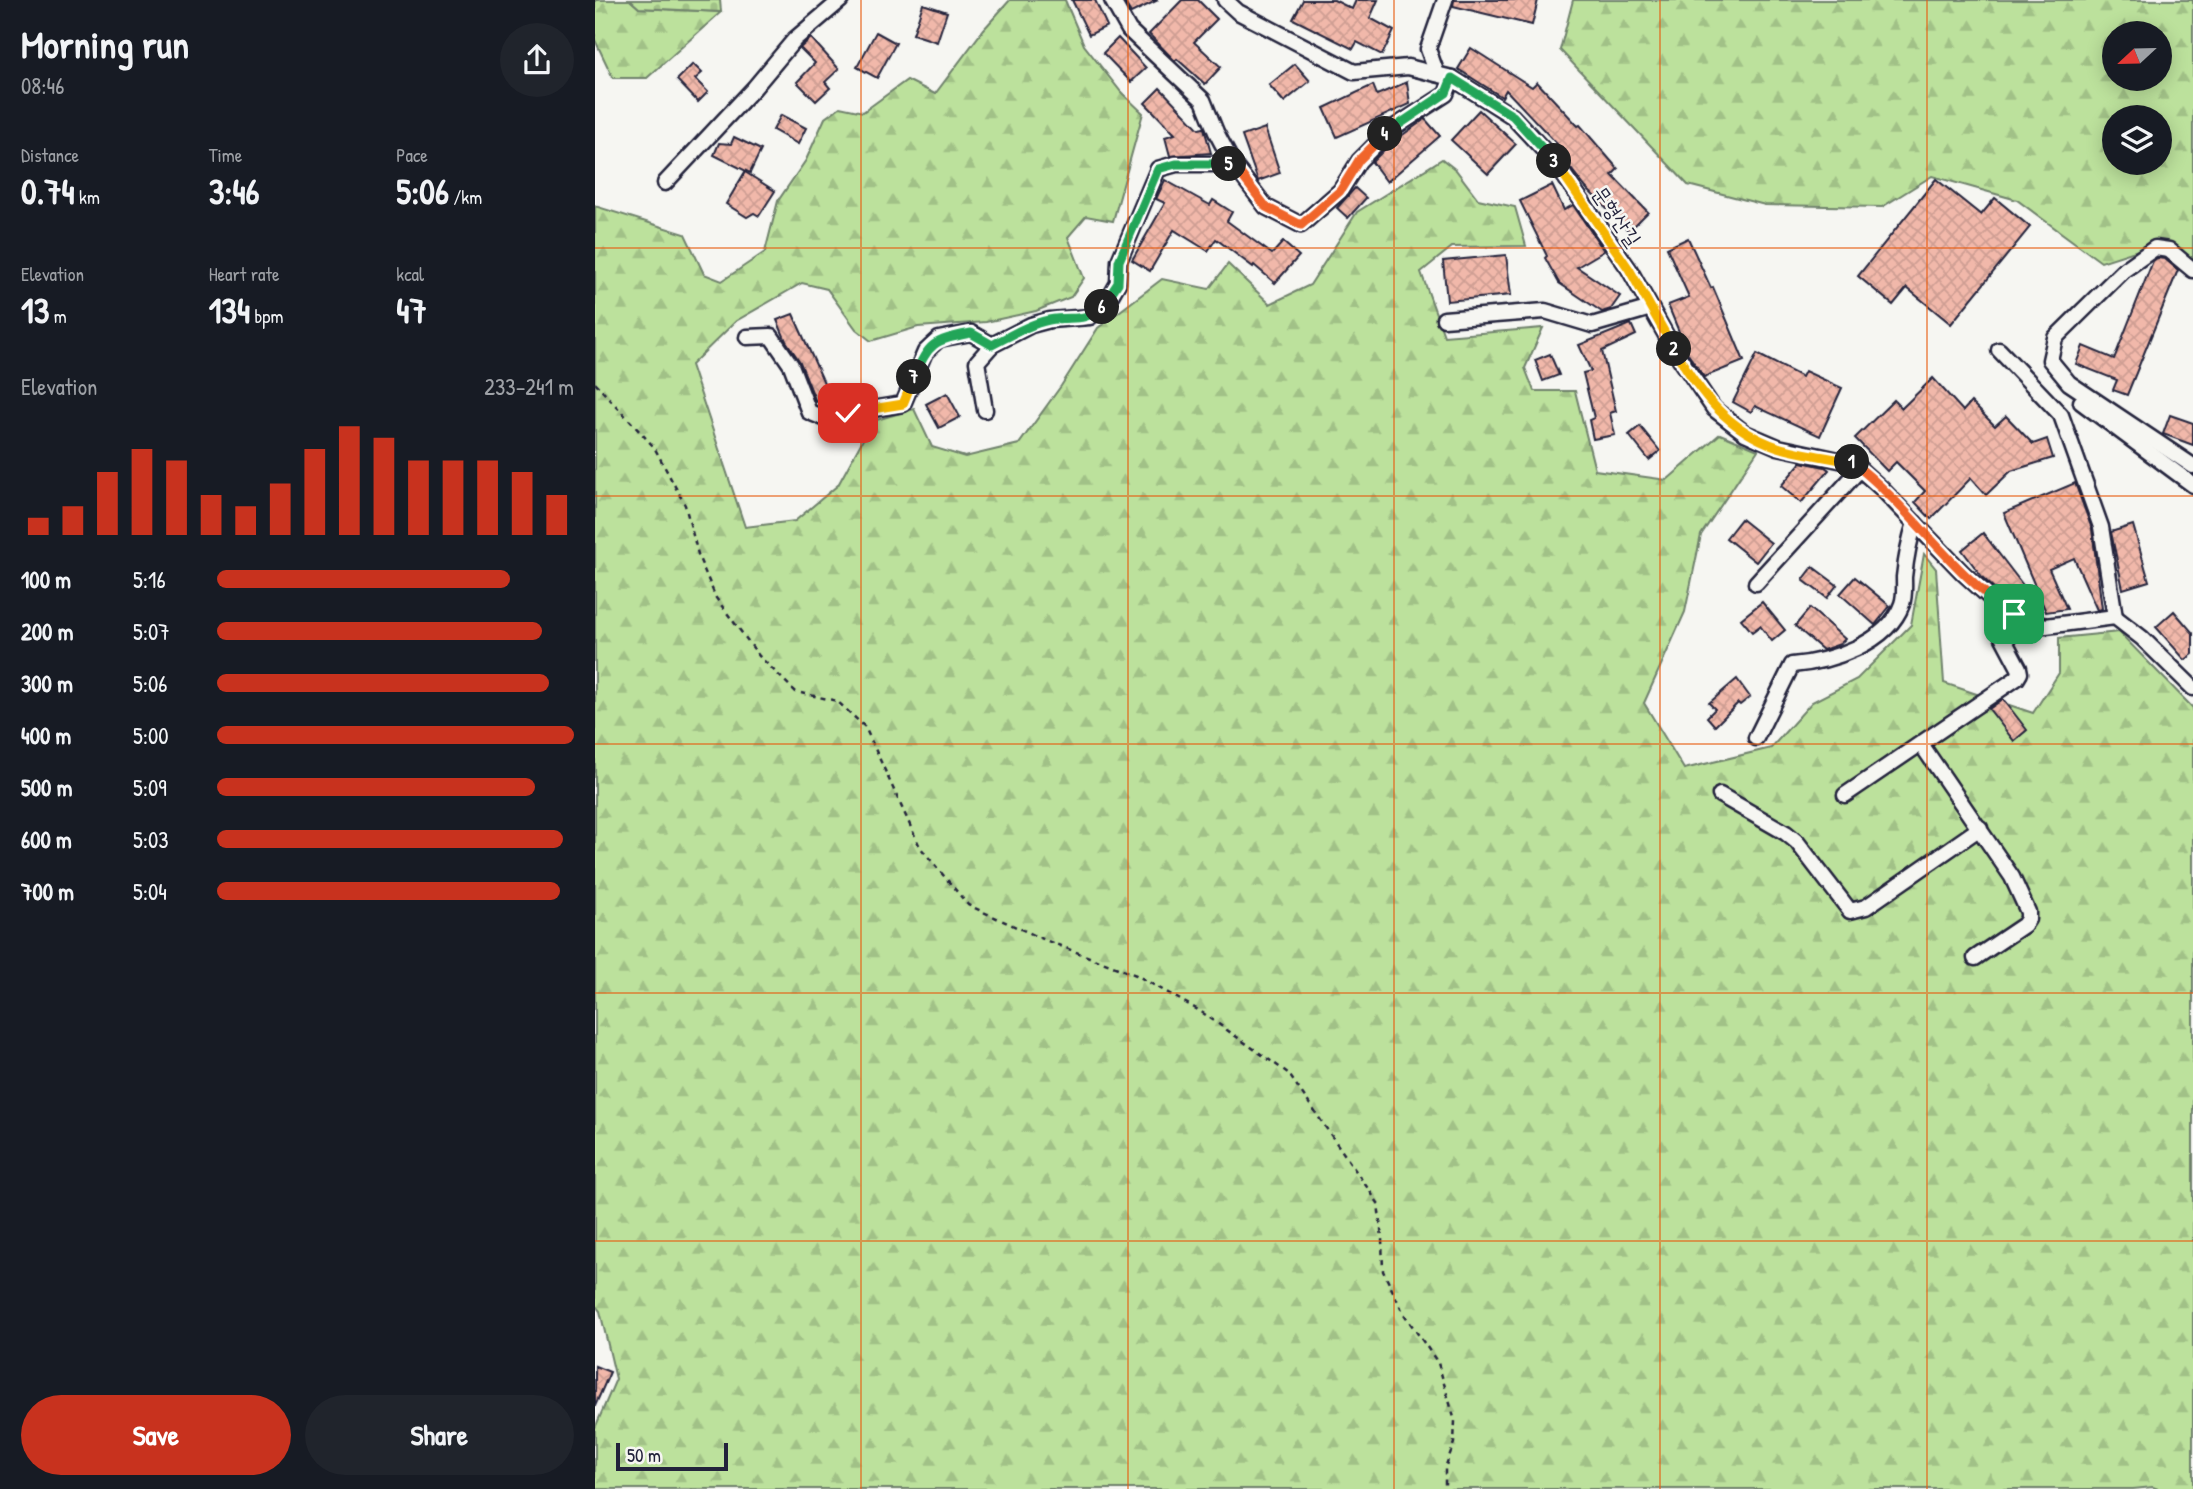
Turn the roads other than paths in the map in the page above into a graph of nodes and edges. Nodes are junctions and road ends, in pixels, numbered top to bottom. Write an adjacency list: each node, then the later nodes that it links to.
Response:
1 (841, 0): 7 (street)
2 (1112, 0): 6 (street)
3 (1225, 0): 5 (street, 문형산길)
4 (1445, 0): 5 (street)
5 (1444, 76): 6 (street); 9 (street, 문형산길)
6 (1233, 164): 12 (street)
7 (665, 183)
8 (2193, 270): 16 (street)
9 (1651, 308): 10 (street); 17 (street, 문형산길)
10 (1444, 319)
11 (747, 337): 12 (street)
12 (992, 345): 15 (street)
13 (1999, 350): 22 (street)
14 (2069, 393): 18 (street)
15 (985, 410)
16 (2193, 466)
17 (1860, 469): 19 (street, 문형산길); 20 (street)
18 (2193, 485)
19 (1915, 523): 21 (street, 문형산길); 24 (street)
20 (1756, 583)
21 (2014, 614): 22 (street, 문형산길); 25 (street)
22 (2115, 617): 23 (street)
23 (2193, 688)
24 (1756, 738)
25 (1921, 744): 27 (street); 28 (street)
26 (1720, 795): 28 (street)
27 (1845, 795)
28 (1980, 828): 29 (street)
29 (1975, 957)

